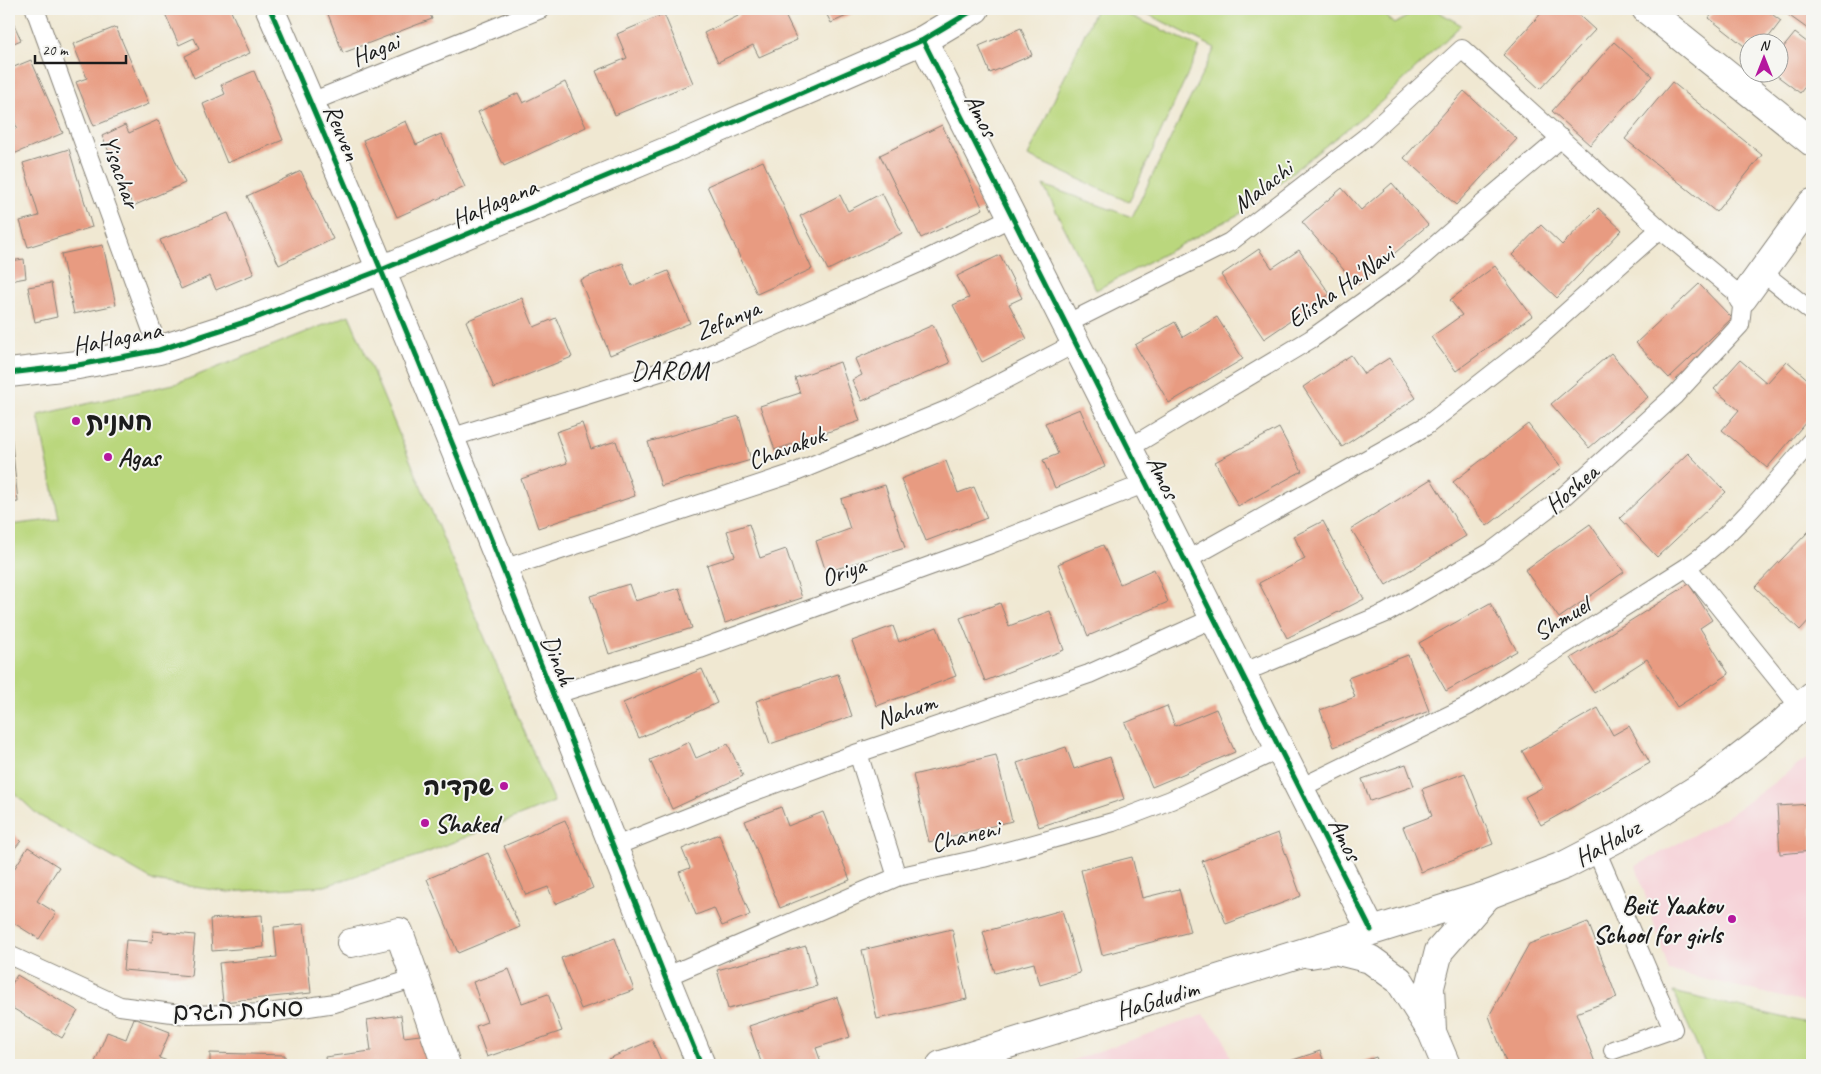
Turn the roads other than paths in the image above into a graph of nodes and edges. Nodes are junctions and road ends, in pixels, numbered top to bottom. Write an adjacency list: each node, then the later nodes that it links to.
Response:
1 (36, 9): 18 (lane, Yisachar)
2 (270, 9): 7 (street, Reuven)
3 (541, 9): 7 (lane, Hagai)
4 (975, 9): 6 (street, HaHagana)
5 (1646, 9): 9 (street)
6 (923, 40): 11 (street, Amos); 13 (street, HaHagana)
7 (311, 102): 13 (street, Reuven)
8 (1561, 138): 12 (lane); 17 (lane, Malachi); 22 (lane, Elisha Ha'Navi)
9 (1812, 142)
10 (1812, 203): 14 (street, Hoshea)
11 (1012, 217): 17 (street, Amos); 20 (lane, Zefanya)
12 (1660, 229): 15 (lane); 24 (lane)
13 (381, 270): 18 (street, HaHagana); 20 (street, Dinah)
14 (1762, 272): 15 (street, Hoshea); 16 (lane)
15 (1743, 298): 28 (lane, Hoshea)
16 (1811, 311)
17 (1071, 333): 22 (street, Amos); 26 (lane, Chavakuk)
18 (159, 350): 19 (street, HaHagana)
19 (9, 373)
20 (450, 438): 26 (street, Dinah)
21 (1812, 440): 25 (lane, Shmuel)
22 (1129, 448): 23 (street, Amos)
23 (1146, 483): 24 (street, Amos); 29 (lane, Oriya)
24 (1185, 561): 27 (street, Amos)
25 (1687, 567): 30 (lane); 33 (lane, Shmuel)
26 (503, 569): 29 (street, Dinah)
27 (1214, 618): 28 (street, Amos); 32 (lane, Nahum)
28 (1242, 673): 31 (street, Amos)
29 (553, 695): 34 (street, Dinah)
30 (1806, 702): 35 (street, HaHaluz)
31 (1280, 749): 33 (street, Amos); 36 (lane, Chaneni)
32 (858, 753): 34 (lane, Nahum); 36 (lane)
33 (1300, 788): 38 (street, Amos)
34 (613, 847): 42 (street, Dinah)
35 (1596, 850): 37 (street, HaHaluz); 45 (lane)
36 (897, 877): 42 (lane, Chaneni)
37 (1488, 895): 38 (street, HaHaluz); 44 (street)
38 (1371, 930): 41 (street, HaGdudim)
39 (351, 943): 43 (street)
40 (9, 955): 43 (lane, סמטת הגדם)
41 (1286, 959): 44 (street); 48 (street, HaGdudim)
42 (665, 977): 47 (street, Dinah)
43 (416, 978): 46 (street)
44 (1432, 1032): 49 (street)
45 (1613, 1050)
46 (446, 1065)
47 (702, 1065)
48 (942, 1065)
49 (1446, 1065)

